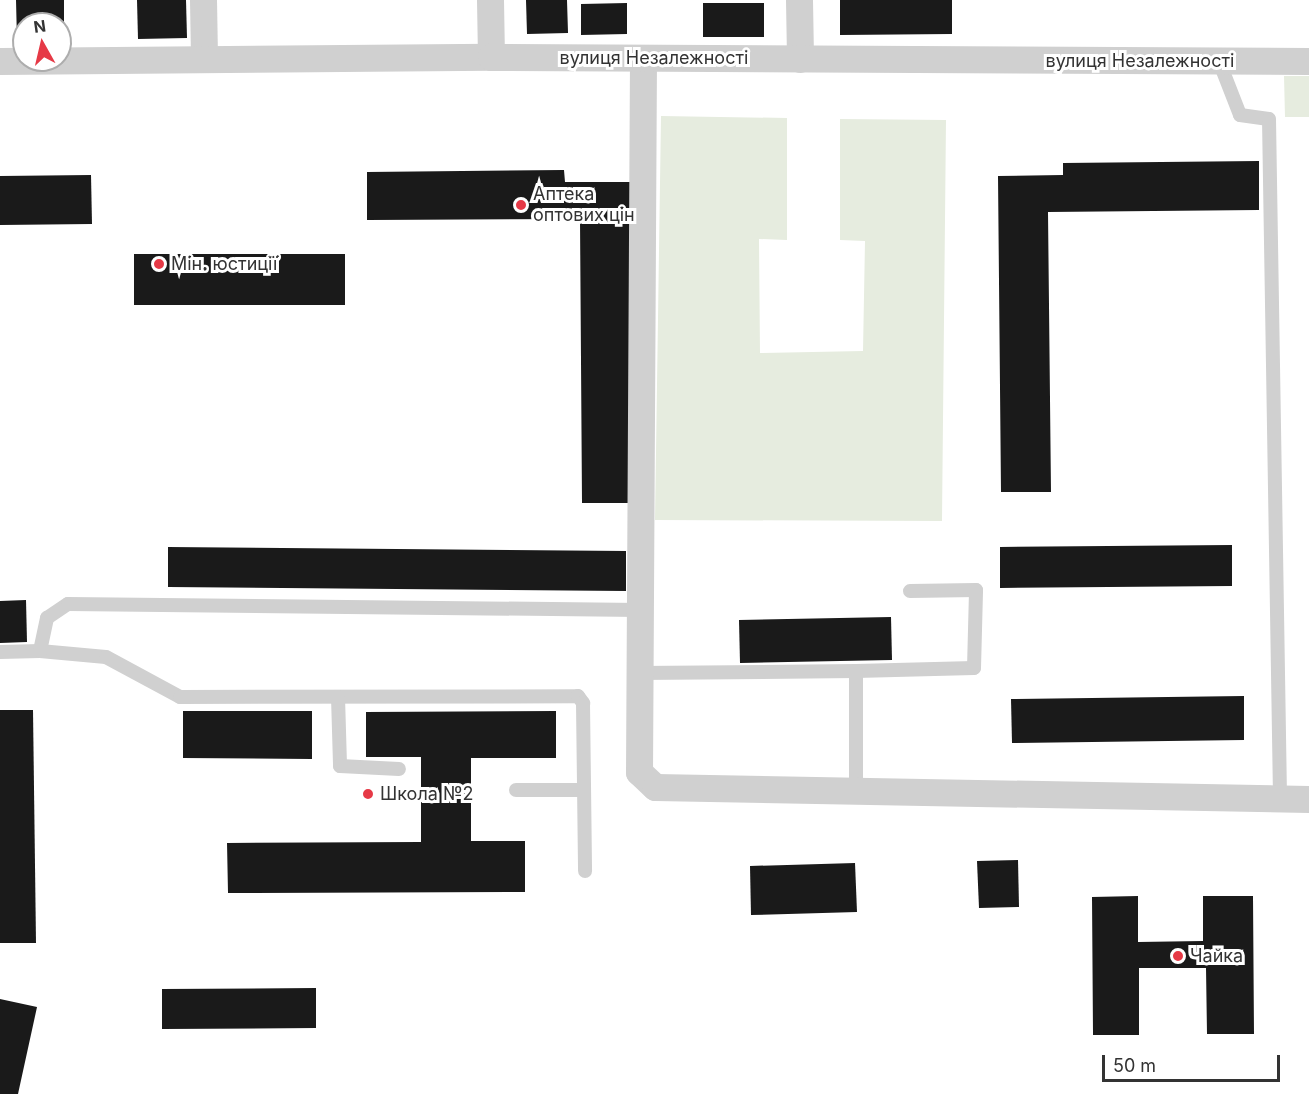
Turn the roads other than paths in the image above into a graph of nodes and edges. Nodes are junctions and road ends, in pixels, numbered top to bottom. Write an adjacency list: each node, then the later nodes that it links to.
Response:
1 (203, 0): 6 (street)
2 (490, 0): 4 (street)
3 (799, 0): 7 (street)
4 (490, 57): 5 (street, вулиця Незалежності); 6 (street, вулиця Незалежності)
5 (644, 58): 7 (street, вулиця Незалежності); 12 (street)
6 (204, 59): 8 (street, вулиця Незалежності)
7 (800, 59): 10 (street, вулиця Незалежності)
8 (0, 61)
9 (1309, 61): 10 (street, вулиця Незалежності)
10 (1219, 62): 22 (lane)
11 (910, 591): 15 (lane)
12 (640, 610): 13 (lane); 16 (street)
13 (40, 651): 14 (lane); 17 (lane)
14 (0, 652)
15 (856, 671): 16 (lane); 21 (lane)
16 (639, 673): 21 (street)
17 (338, 697): 18 (lane); 20 (lane)
18 (399, 770)
19 (516, 790): 20 (lane)
20 (584, 790): 24 (lane)
21 (856, 791): 22 (street)
22 (1280, 799): 23 (street)
23 (1309, 800)
24 (585, 871)

